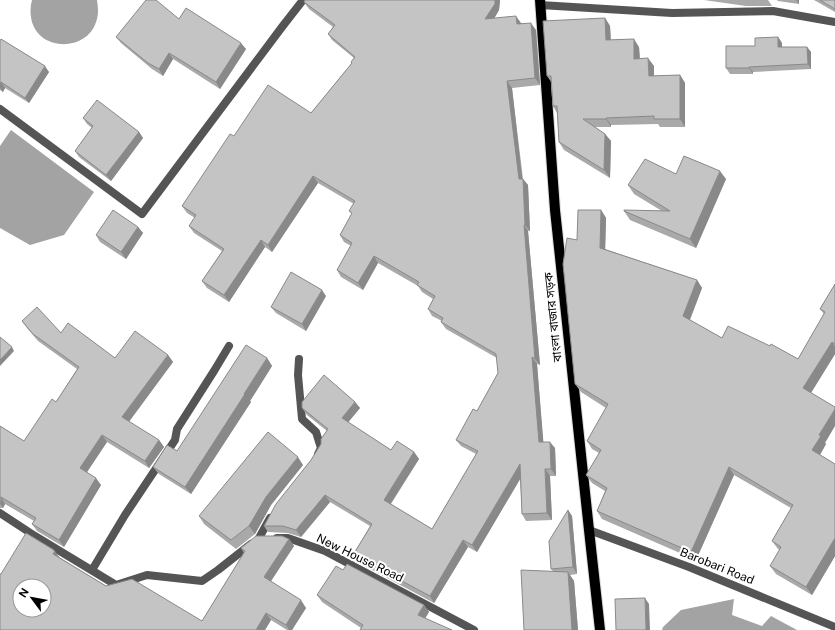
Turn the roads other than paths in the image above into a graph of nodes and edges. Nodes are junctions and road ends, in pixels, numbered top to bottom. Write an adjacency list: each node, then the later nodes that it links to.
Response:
1 (303, 0): 4 (street)
2 (540, 2): 3 (street); 10 (main road, বাংলা বাজার সড়ক)
3 (835, 22)
4 (0, 109)
5 (228, 346): 12 (street)
6 (299, 359): 7 (street)
7 (316, 458)
8 (275, 510): 11 (street)
9 (0, 514): 12 (street)
10 (589, 530): 13 (street, Barobari Road); 15 (main road, বাংলা বাজার সড়ক)
11 (259, 538): 12 (street); 14 (street, New House Road)
12 (92, 570)
13 (835, 627)
14 (474, 630)
15 (600, 630)

